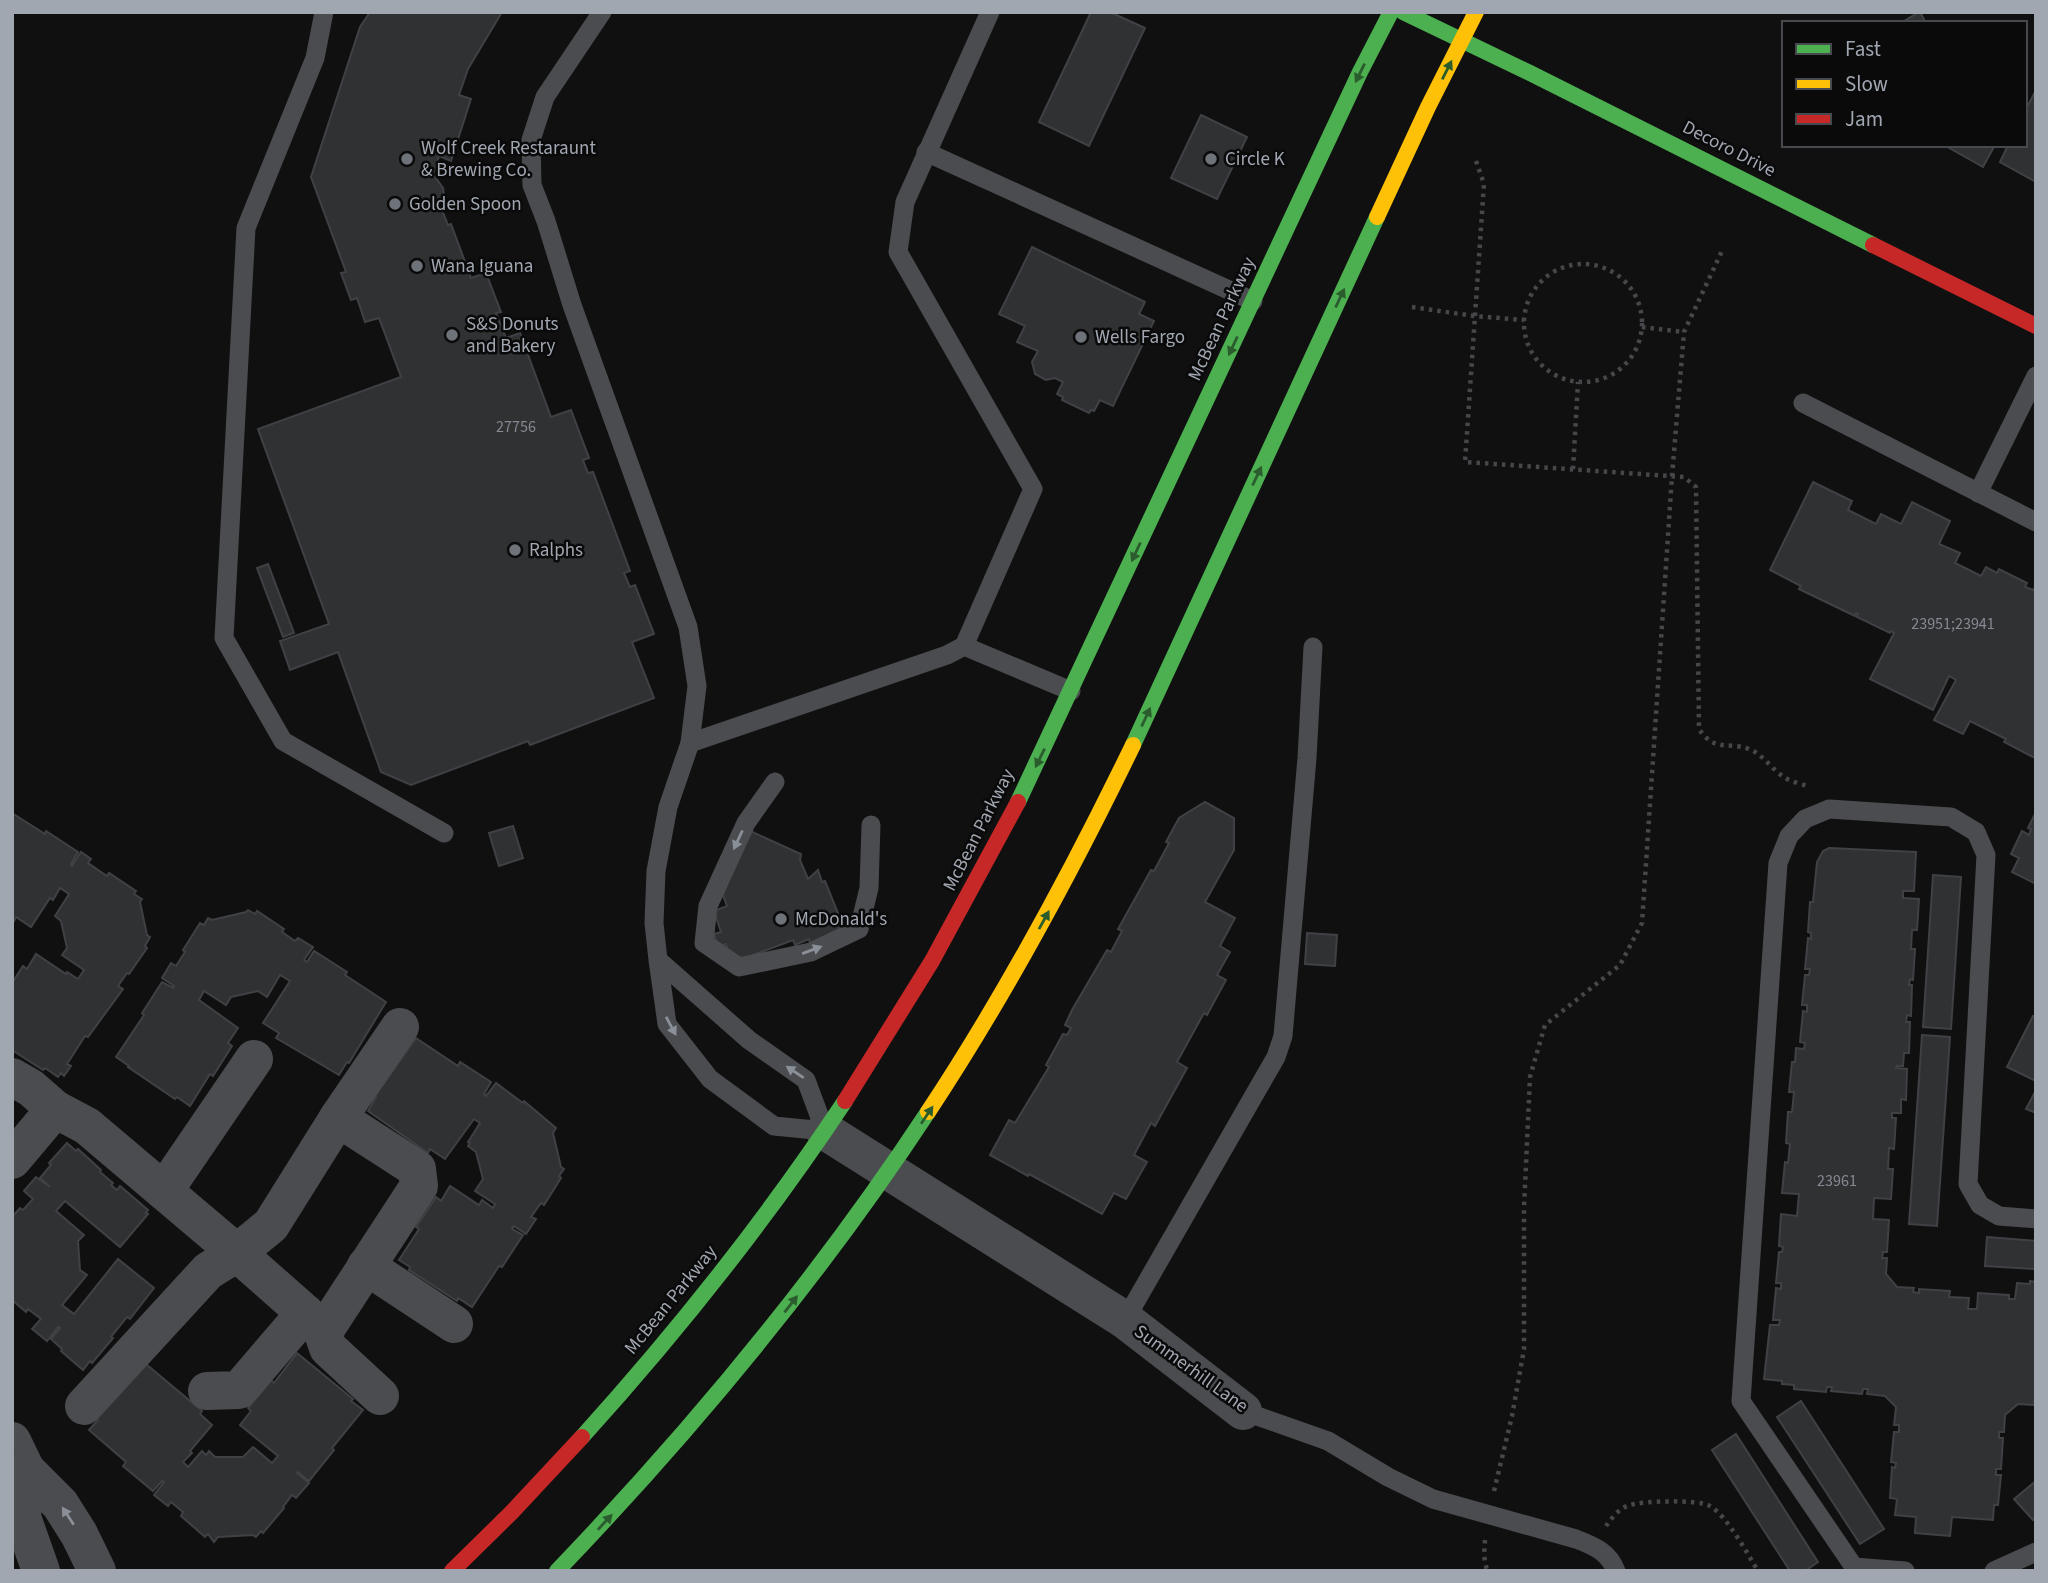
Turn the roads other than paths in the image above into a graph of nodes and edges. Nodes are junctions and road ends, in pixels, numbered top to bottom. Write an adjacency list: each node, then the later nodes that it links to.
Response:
1 (324, 12): 21 (lane)
2 (602, 12): 18 (lane)
3 (990, 12): 8 (lane)
4 (1391, 12): 9 (main road, McBean Parkway, one-way to 9)
5 (1403, 12): 7 (main road, Decoro Drive)
6 (1476, 12): 7 (main road)
7 (1462, 40): 10 (main road, Decoro Drive); 30 (main road, one-way to 7)
8 (926, 152): 9 (lane); 15 (lane)
9 (1254, 301): 17 (main road, McBean Parkway, one-way to 17)
10 (2036, 326)
11 (2036, 376): 13 (lane)
12 (1803, 403): 13 (lane)
13 (1978, 493): 14 (lane)
14 (2036, 522)
15 (964, 646): 17 (lane); 18 (lane)
16 (1313, 647): 35 (lane)
17 (1071, 691): 28 (main road, McBean Parkway, one-way to 28)
18 (690, 743): 22 (lane)
19 (775, 782): 20 (lane, one-way to 20)
20 (872, 825)
21 (444, 833)
22 (657, 960): 28 (lane, one-way to 22); 28 (lane, one-way to 28)
23 (400, 1027): 27 (street)
24 (254, 1059): 31 (street)
25 (12, 1077): 26 (street)
26 (55, 1109): 29 (street); 31 (street)
27 (338, 1118): 33 (street); 34 (street)
28 (825, 1131): 30 (street, Summerhill Lane); 46 (main road, McBean Parkway)
29 (12, 1160)
30 (889, 1172): 35 (street, Summerhill Lane); 47 (main road, one-way to 30)
31 (164, 1191): 33 (street)
32 (2036, 1219): 49 (lane)
33 (237, 1253): 36 (street); 40 (street)
34 (366, 1266): 36 (street); 37 (street)
35 (1125, 1320): 41 (street, Summerhill Lane)
36 (314, 1323): 38 (street); 39 (street)
37 (454, 1324)
38 (207, 1391)
39 (380, 1396)
40 (84, 1406)
41 (1242, 1411): 48 (lane, Summerhill Lane)
42 (19, 1455): 44 (street); 45 (street, one-way to 42)
43 (2036, 1552): 50 (lane)
44 (41, 1571)
45 (97, 1571)
46 (452, 1571)
47 (557, 1571)
48 (1616, 1571)
49 (1905, 1571)
50 (1994, 1571)

